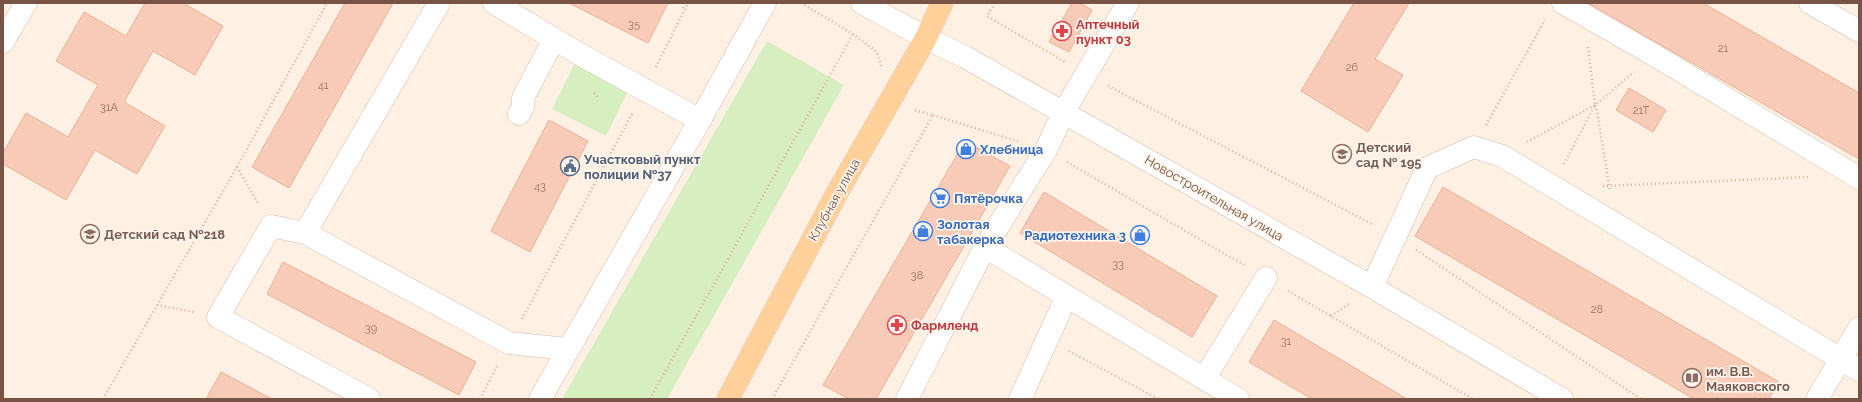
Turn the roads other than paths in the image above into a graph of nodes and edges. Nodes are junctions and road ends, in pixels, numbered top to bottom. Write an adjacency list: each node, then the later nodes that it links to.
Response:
1 (26, 3): 13 (street)
2 (440, 3): 18 (street)
3 (494, 3): 12 (street)
4 (765, 3): 16 (street)
5 (862, 3): 11 (street, Новостроительная улица)
6 (942, 3): 11 (main road, Клубная улица)
7 (1128, 3): 14 (street)
8 (1810, 3): 10 (street)
9 (1555, 10): 17 (street)
10 (1859, 32)
11 (926, 38): 14 (street, Новостроительная улица); 29 (main road, Клубная улица)
12 (554, 39): 15 (street); 16 (street)
13 (3, 42)
14 (1063, 112): 19 (street); 21 (street, Новостроительная улица)
15 (519, 114)
16 (700, 120): 24 (street)
17 (1859, 178)
18 (305, 233): 24 (street); 27 (street)
19 (985, 248): 22 (street); 30 (street)
20 (1266, 278): 26 (street)
21 (1372, 288): 25 (street); 33 (street, Новостроительная улица)
22 (1067, 296): 26 (street); 31 (street)
23 (1859, 328): 25 (street)
24 (567, 350): 28 (street)
25 (1850, 365): 34 (street)
26 (1204, 379): 32 (street)
27 (369, 399)
28 (540, 399)
29 (728, 399)
30 (907, 399)
31 (1020, 399)
32 (1238, 399)
33 (1562, 399)
34 (1817, 399)

